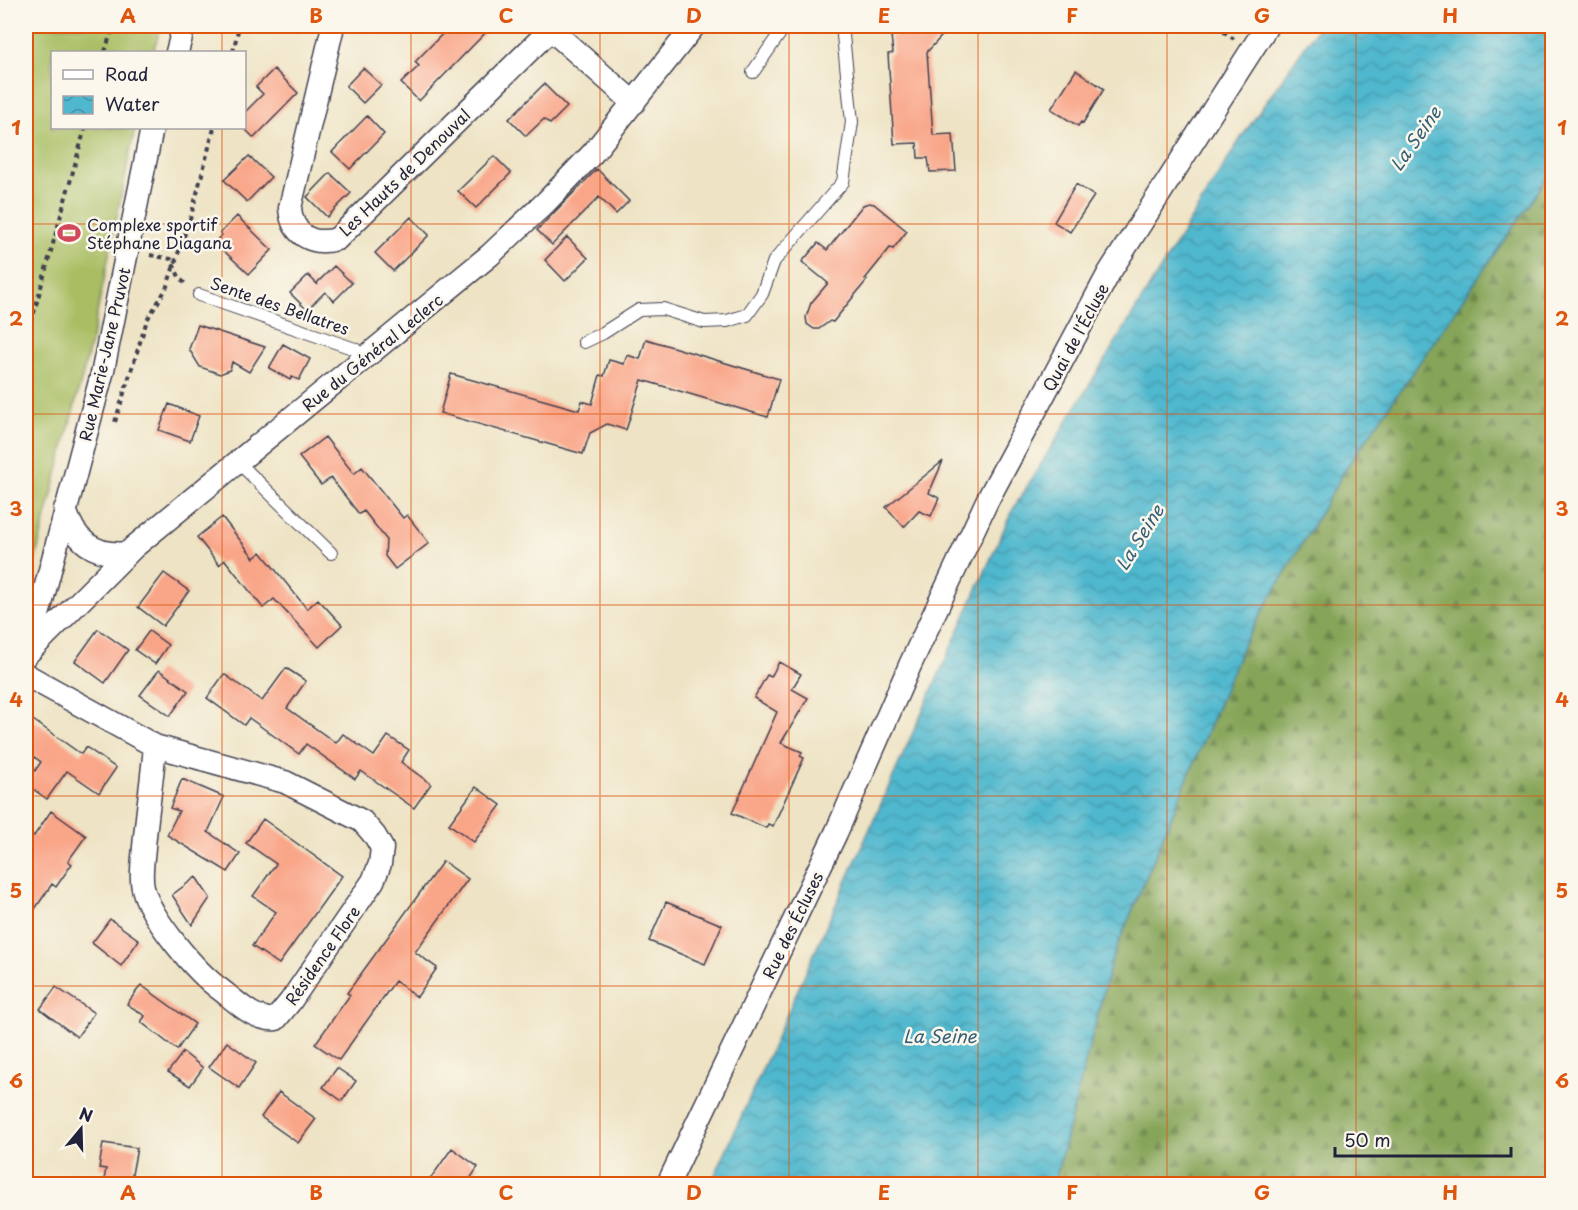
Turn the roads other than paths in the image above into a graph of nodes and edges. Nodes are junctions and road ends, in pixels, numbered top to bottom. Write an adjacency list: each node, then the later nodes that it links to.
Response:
1 (184, 26): 8 (street)
2 (333, 26): 7 (street, Les Hauts de Denouval)
3 (694, 26): 10 (street, Rue du Général Leclerc)
4 (785, 26): 9 (lane)
5 (842, 26): 13 (lane)
6 (1267, 26): 20 (street, Quai de l'Écluse)
7 (549, 27): 10 (street, Les Hauts de Denouval)
8 (177, 51)
9 (753, 72)
10 (634, 103): 14 (street, Rue du Général Leclerc)
11 (152, 129): 16 (street, Rue Marie-Jane Pruvot)
12 (199, 295): 14 (lane, Sente des Bellatres)
13 (584, 342)
14 (364, 359): 15 (street, Rue du Général Leclerc)
15 (238, 462): 17 (lane); 18 (street, Rue du Général Leclerc)
16 (65, 509): 18 (street); 19 (street, Rue Marie-Jane Pruvot)
17 (330, 552)
18 (128, 553): 19 (street, Rue du Général Leclerc)
19 (26, 653)
20 (910, 663): 23 (street, Rue des Écluses)
21 (26, 675): 22 (street, Résidence Flore)
22 (155, 746): 22 (street, Résidence Flore)
23 (668, 1185)

